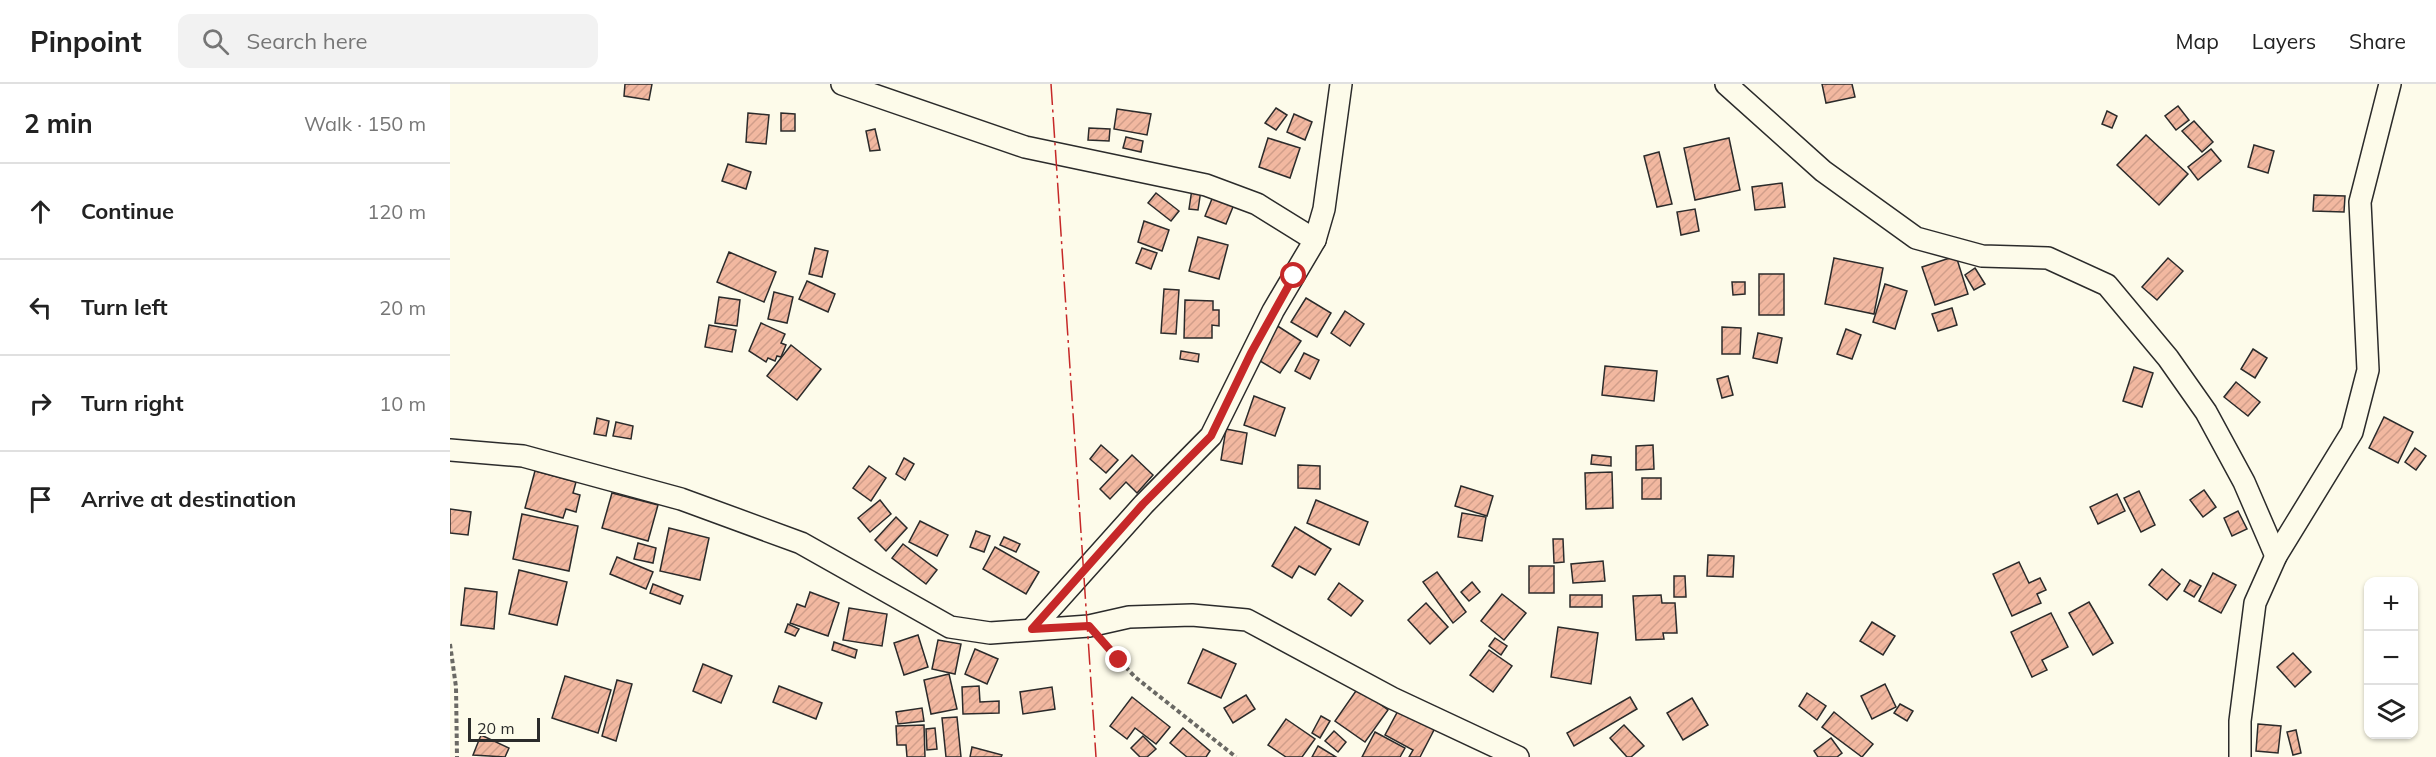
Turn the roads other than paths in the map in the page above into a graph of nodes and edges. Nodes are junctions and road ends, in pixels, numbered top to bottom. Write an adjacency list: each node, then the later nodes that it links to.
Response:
1 (842, 84): 5 (street)
2 (1341, 84): 5 (street)
3 (1726, 84): 7 (street)
4 (2390, 84): 7 (street)
5 (1315, 240): 8 (street)
6 (450, 450): 8 (street)
7 (2276, 556): 10 (street)
8 (1032, 629): 9 (street)
9 (1518, 757)
10 (2240, 757)

